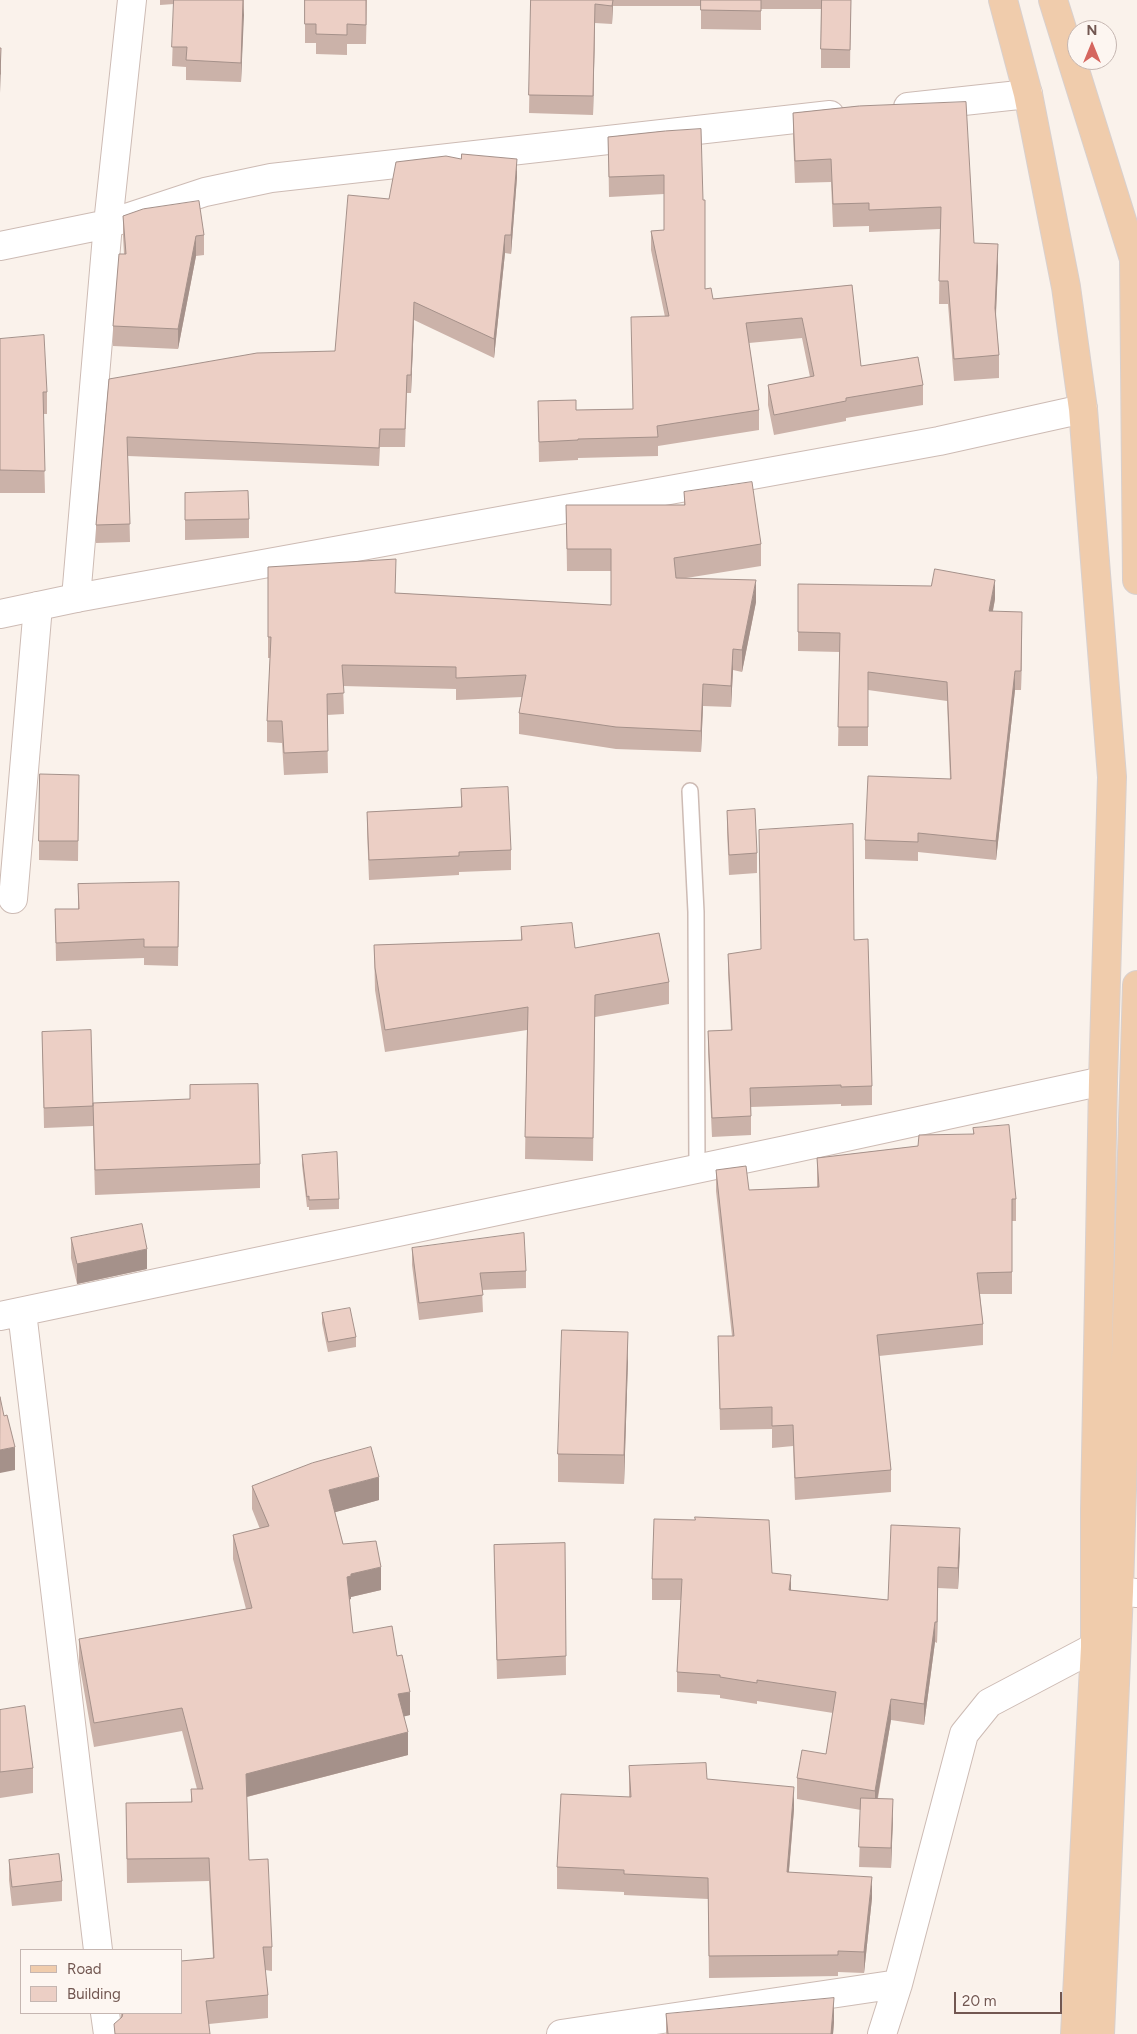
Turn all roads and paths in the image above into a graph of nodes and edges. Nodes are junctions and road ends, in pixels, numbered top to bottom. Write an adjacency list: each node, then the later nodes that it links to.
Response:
1 (132, 0): 7 (street)
2 (1003, 0): 4 (main road)
3 (1053, 0): 9 (main road)
4 (1028, 94): 5 (street); 10 (main road)
5 (882, 110)
6 (853, 113): 7 (street)
7 (108, 224): 8 (street); 13 (street)
8 (0, 246)
9 (1135, 257): 11 (main road)
10 (1083, 409): 13 (street); 19 (main road)
11 (1136, 437): 12 (main road)
12 (1137, 580)
13 (76, 598): 14 (street)
14 (38, 606): 15 (street); 17 (street)
15 (0, 614)
16 (690, 792): 21 (lane)
17 (13, 899)
18 (1137, 985): 20 (main road)
19 (1103, 1082): 21 (street); 24 (main road)
20 (1136, 1095): 23 (main road)
21 (697, 1169): 22 (street)
22 (11, 1314): 25 (street)
23 (1128, 1592): 32 (main road)
24 (1095, 1647): 26 (street); 31 (main road)
25 (98, 1949)
26 (898, 1984): 29 (street); 30 (street)
27 (105, 2014): 28 (street)
28 (108, 2034)
29 (560, 2034)
30 (882, 2034)
31 (1075, 2034)
32 (1100, 2034)

